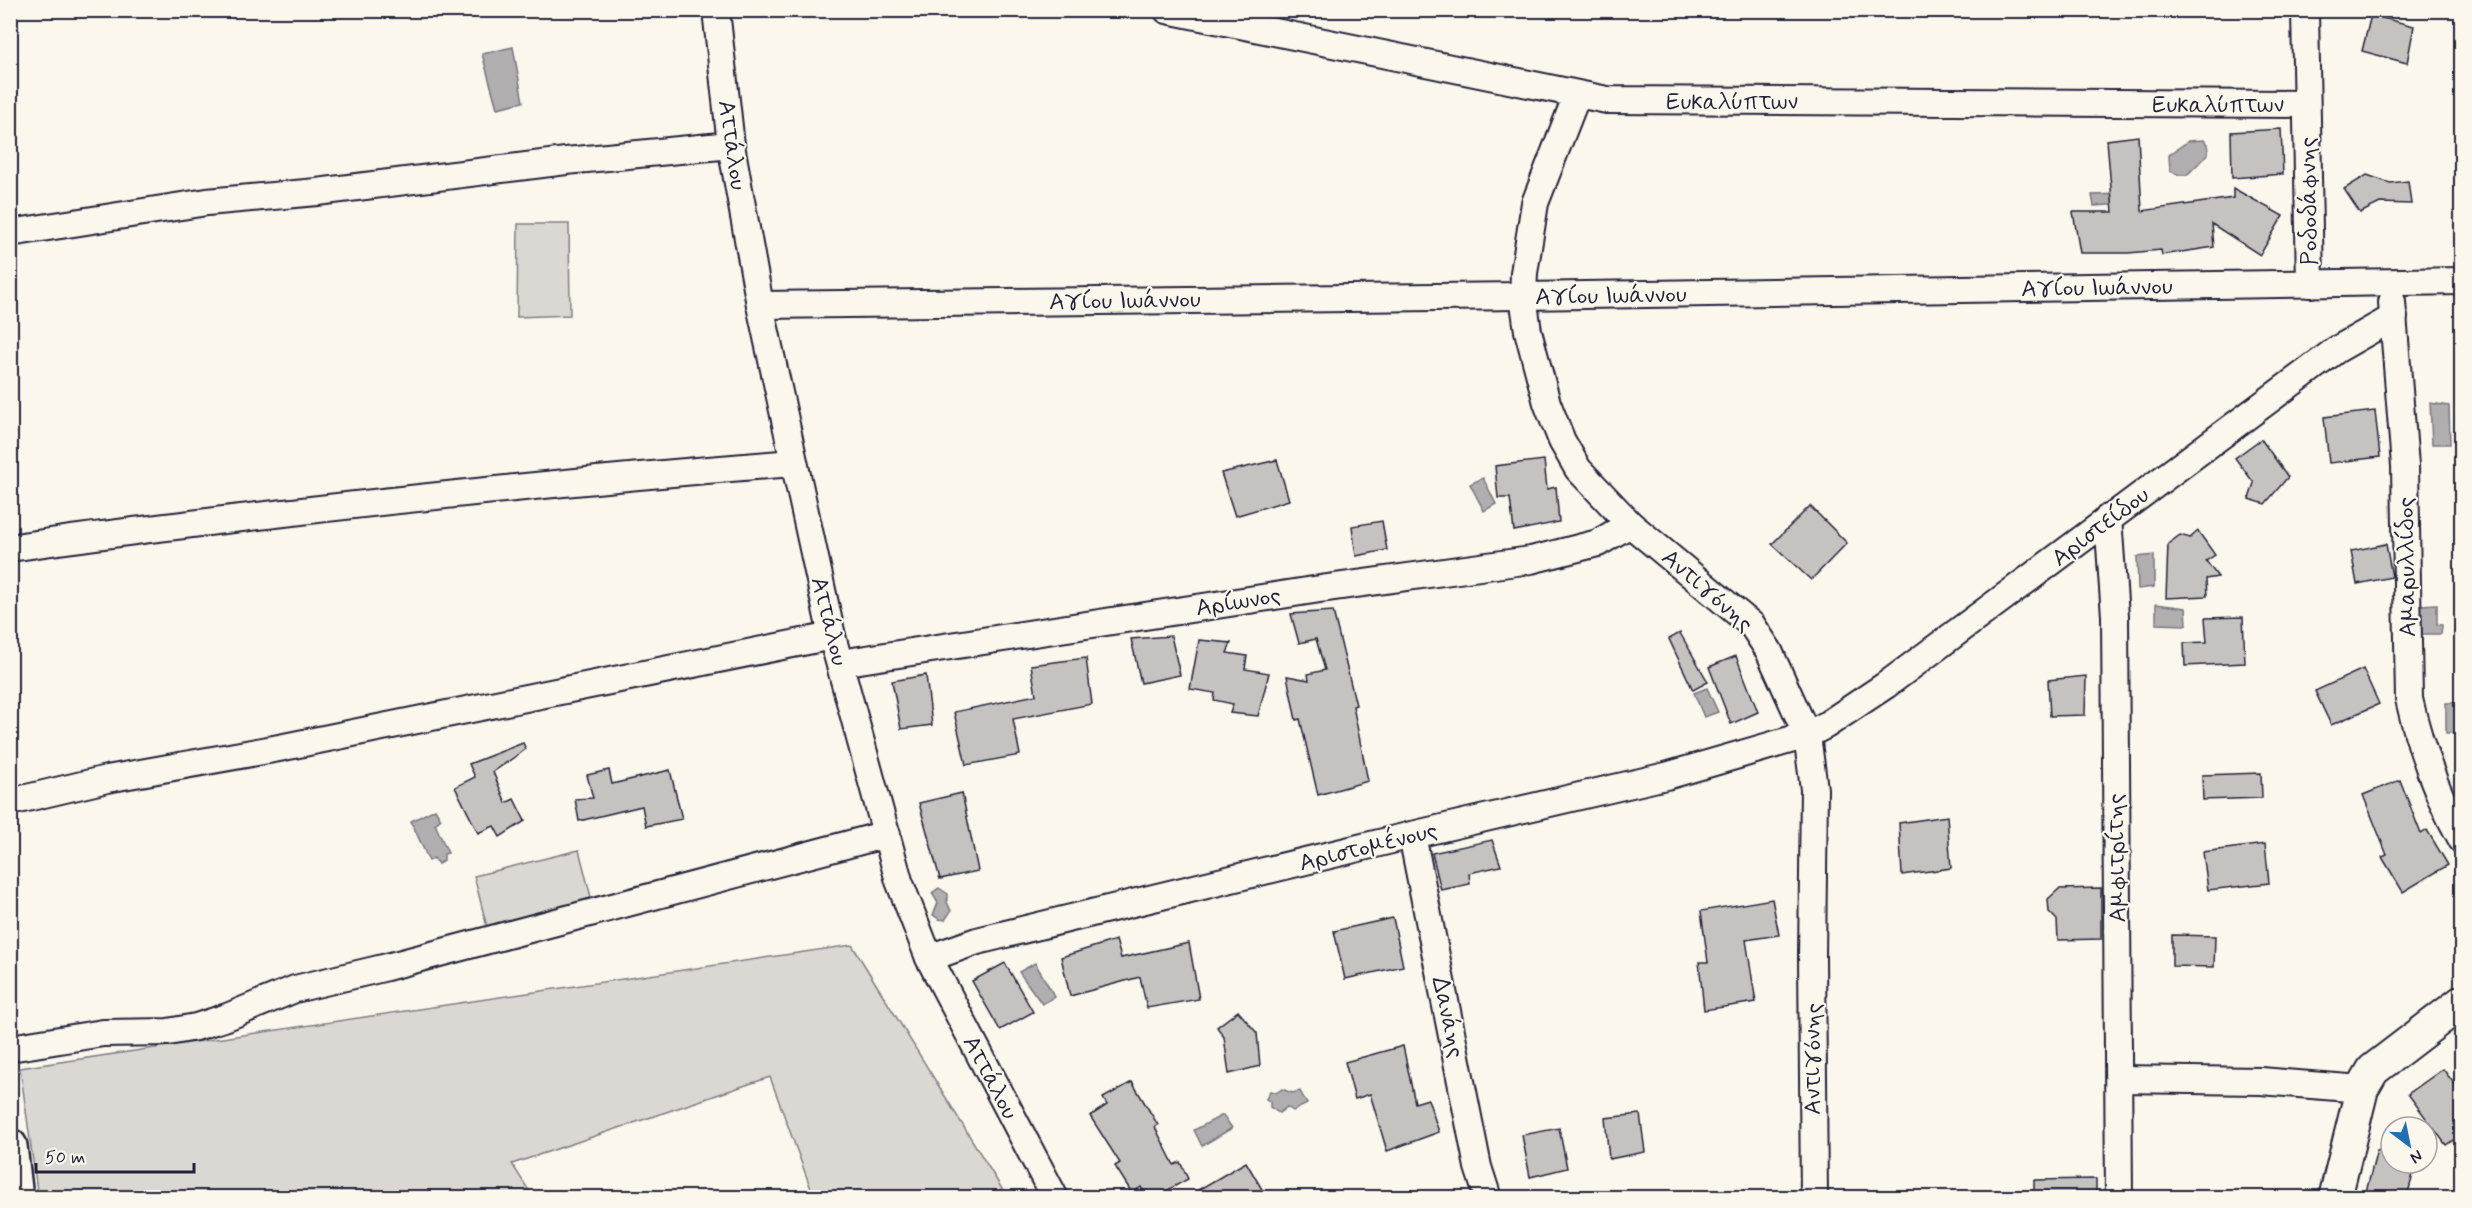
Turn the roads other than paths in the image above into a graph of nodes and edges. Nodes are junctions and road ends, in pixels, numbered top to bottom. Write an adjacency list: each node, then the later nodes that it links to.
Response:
1 (716, 10): 6 (street, Αττάλου)
2 (1167, 10): 4 (street, Ευκαλύπτων)
3 (2305, 10): 5 (street, Ροδοδάφνης)
4 (1577, 95): 5 (street, Ευκαλύπτων); 11 (street, Αντιγόνης)
5 (2306, 104): 10 (street, Ροδοδάφνης)
6 (730, 145): 7 (street); 12 (street, Αττάλου)
7 (10, 233)
8 (2462, 281): 9 (street, Αγίου Ιωάννου)
9 (2391, 283): 10 (street, Αγίου Ιωάννου); 13 (street, Αμαρυλλίδος)
10 (2310, 284): 11 (street, Αγίου Ιωάννου)
11 (1523, 296): 12 (street, Αγίου Ιωάννου); 16 (street, Αντιγόνης)
12 (760, 305): 14 (street, Αττάλου)
13 (2394, 317): 15 (street, Αριστείδου); 24 (street, Αμαρυλλίδος)
14 (794, 463): 17 (street); 18 (street, Αττάλου)
15 (2108, 518): 20 (street, Αριστείδου); 28 (street, Αμφιτρίτης)
16 (1630, 524): 19 (street, Αρίωνος); 20 (street, Αντιγόνης)
17 (10, 548)
18 (832, 636): 19 (street, Αττάλου); 21 (street)
19 (840, 663): 22 (street, Αττάλου)
20 (1807, 735): 23 (street, Αριστομένους); 34 (street, Αντιγόνης)
21 (10, 802)
22 (887, 834): 25 (street, Αττάλου); 27 (street)
23 (1412, 835): 25 (street, Αριστομένους); 33 (street, Δανάης)
24 (2462, 840)
25 (929, 958): 32 (street, Αττάλου)
26 (2462, 1002): 29 (street)
27 (10, 1048)
28 (2119, 1079): 29 (street); 35 (street, Αμφιτρίτης)
29 (2362, 1089): 36 (street)
30 (10, 1146): 31 (main road)
31 (16, 1197)
32 (1055, 1197)
33 (1488, 1197)
34 (1814, 1197)
35 (2119, 1197)
36 (2335, 1197)

